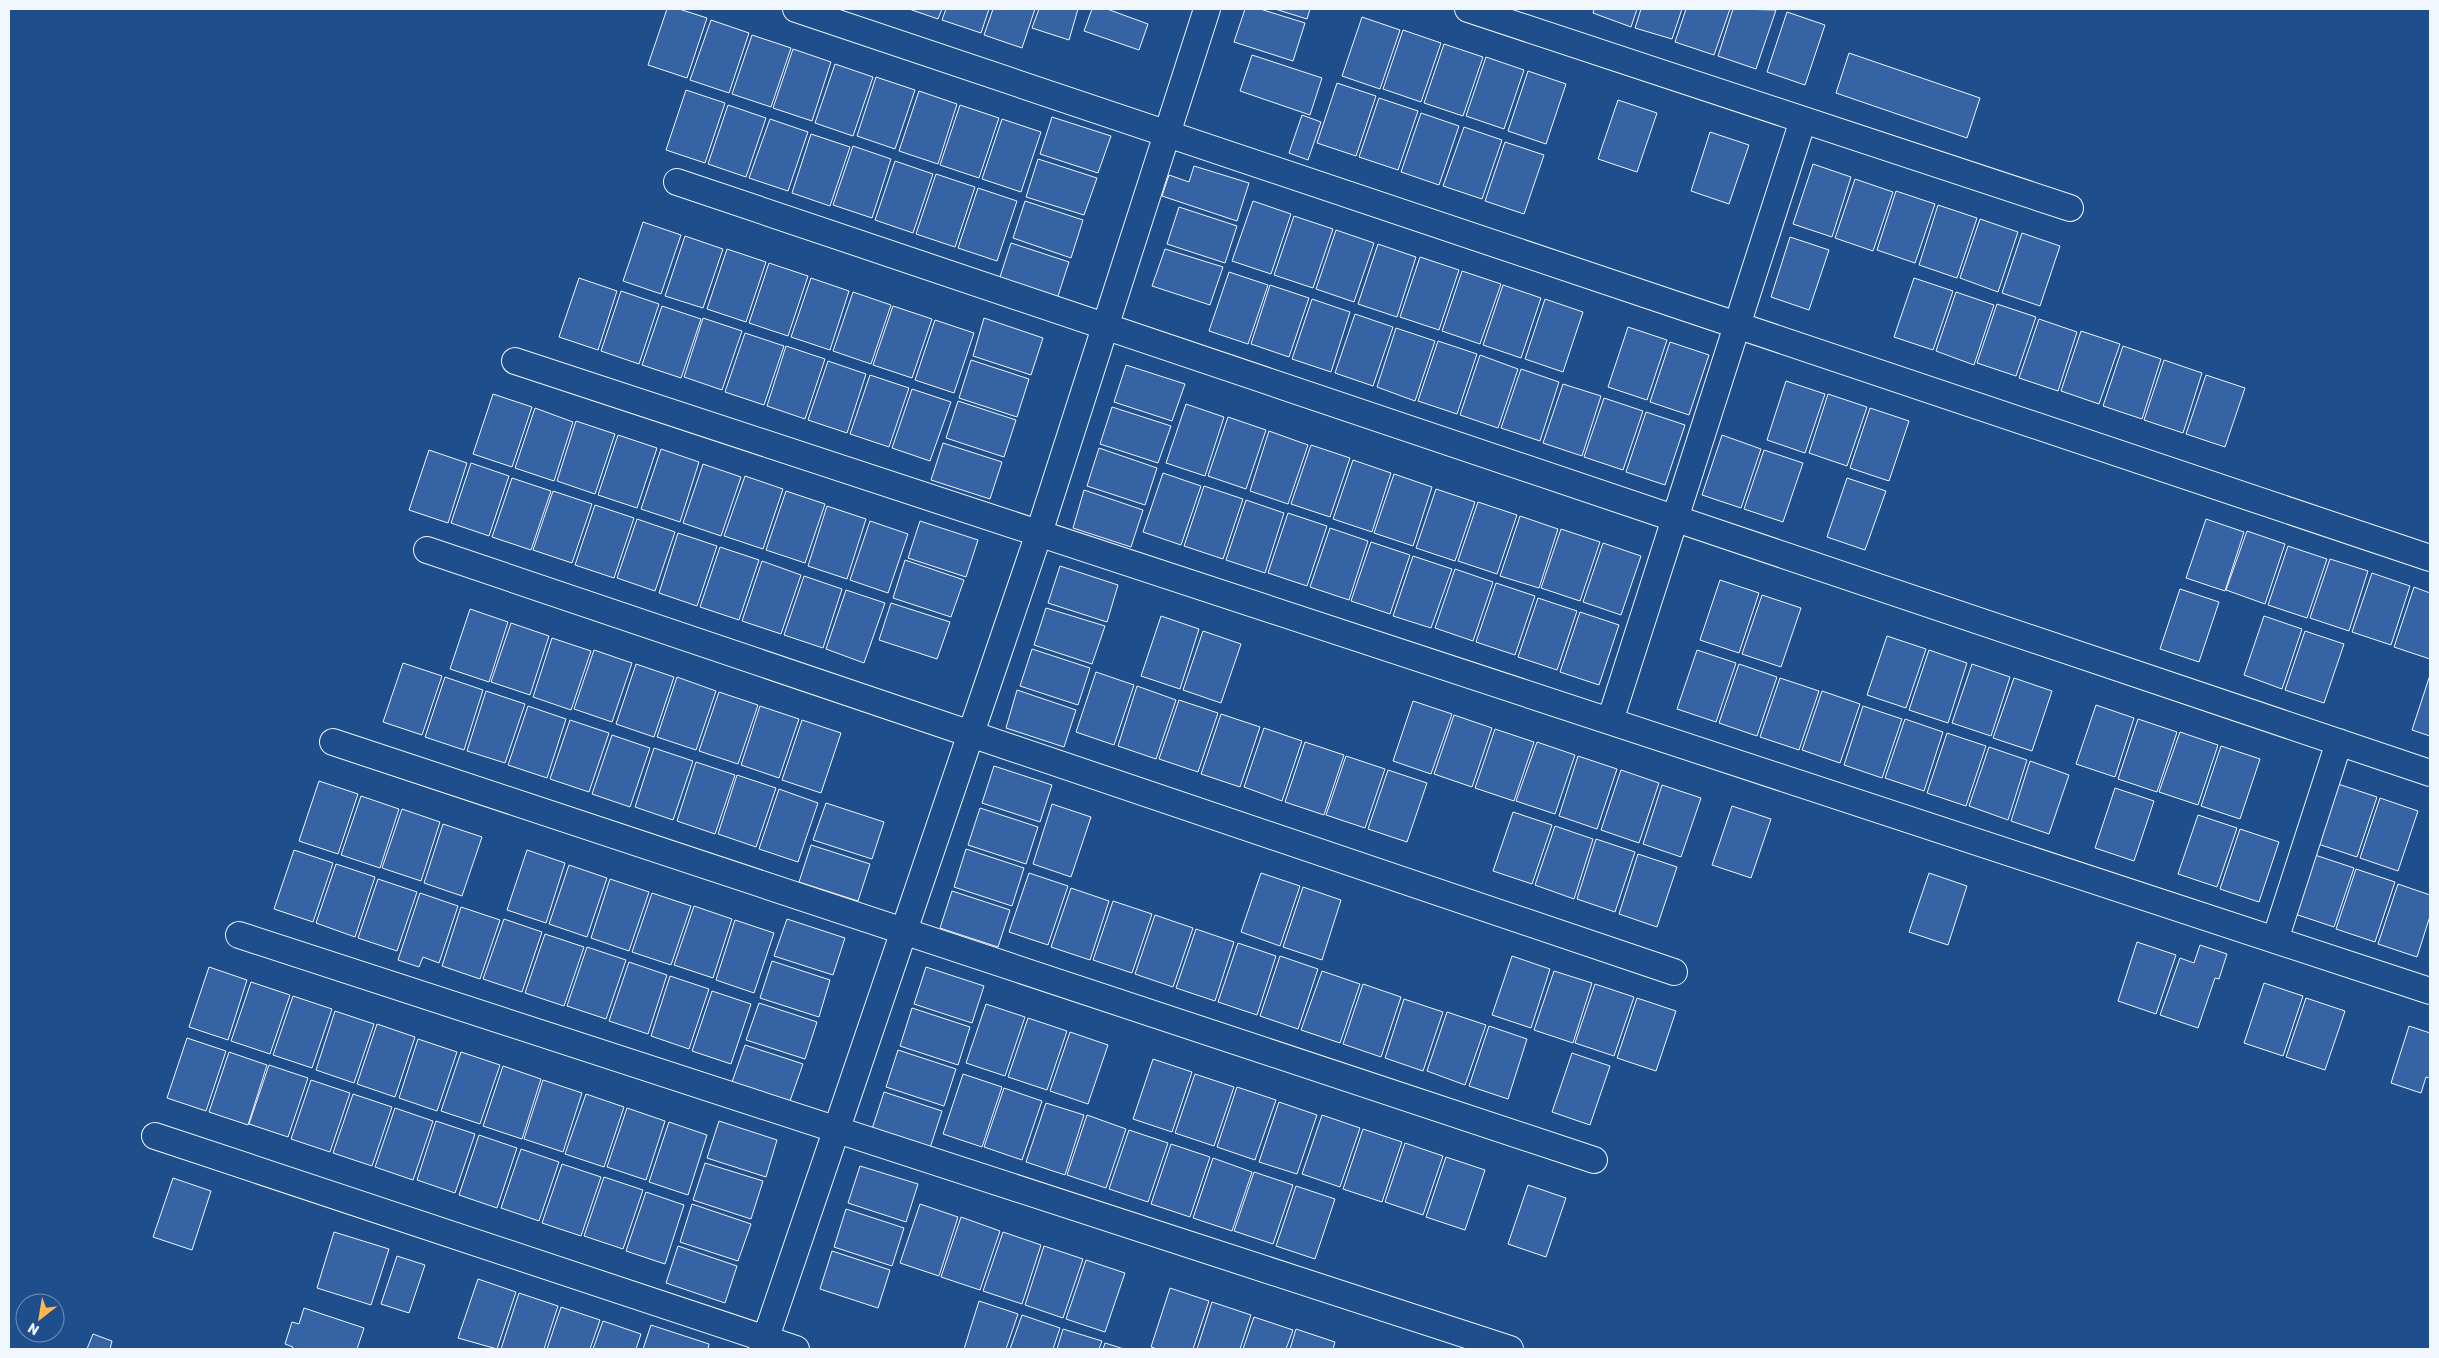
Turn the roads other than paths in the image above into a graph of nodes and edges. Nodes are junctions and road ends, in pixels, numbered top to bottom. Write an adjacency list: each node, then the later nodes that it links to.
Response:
1 (796, 9): 5 (street)
2 (1207, 9): 5 (street)
3 (1468, 9): 4 (street)
4 (1803, 120): 7 (street); 8 (street)
5 (1167, 133): 8 (street); 9 (street)
6 (677, 182): 9 (street)
7 (2070, 208)
8 (1737, 325): 11 (street); 14 (street)
9 (1105, 326): 11 (street); 12 (street)
10 (516, 361): 12 (street)
11 (1675, 518): 15 (street); 18 (street)
12 (1039, 533): 15 (street); 16 (street)
13 (427, 550): 16 (street)
14 (2430, 558)
15 (1610, 721): 22 (street)
16 (971, 734): 20 (street); 23 (street)
17 (333, 742): 20 (street)
18 (2339, 742): 19 (street); 22 (street)
19 (2430, 773)
20 (904, 931): 25 (street); 27 (street)
21 (239, 935): 25 (street)
22 (2275, 940): 24 (street)
23 (1674, 972)
24 (2430, 991)
25 (836, 1130): 28 (street); 30 (street)
26 (155, 1136): 28 (street)
27 (1594, 1160)
28 (764, 1344): 29 (street)
29 (796, 1349)
30 (1510, 1349)

